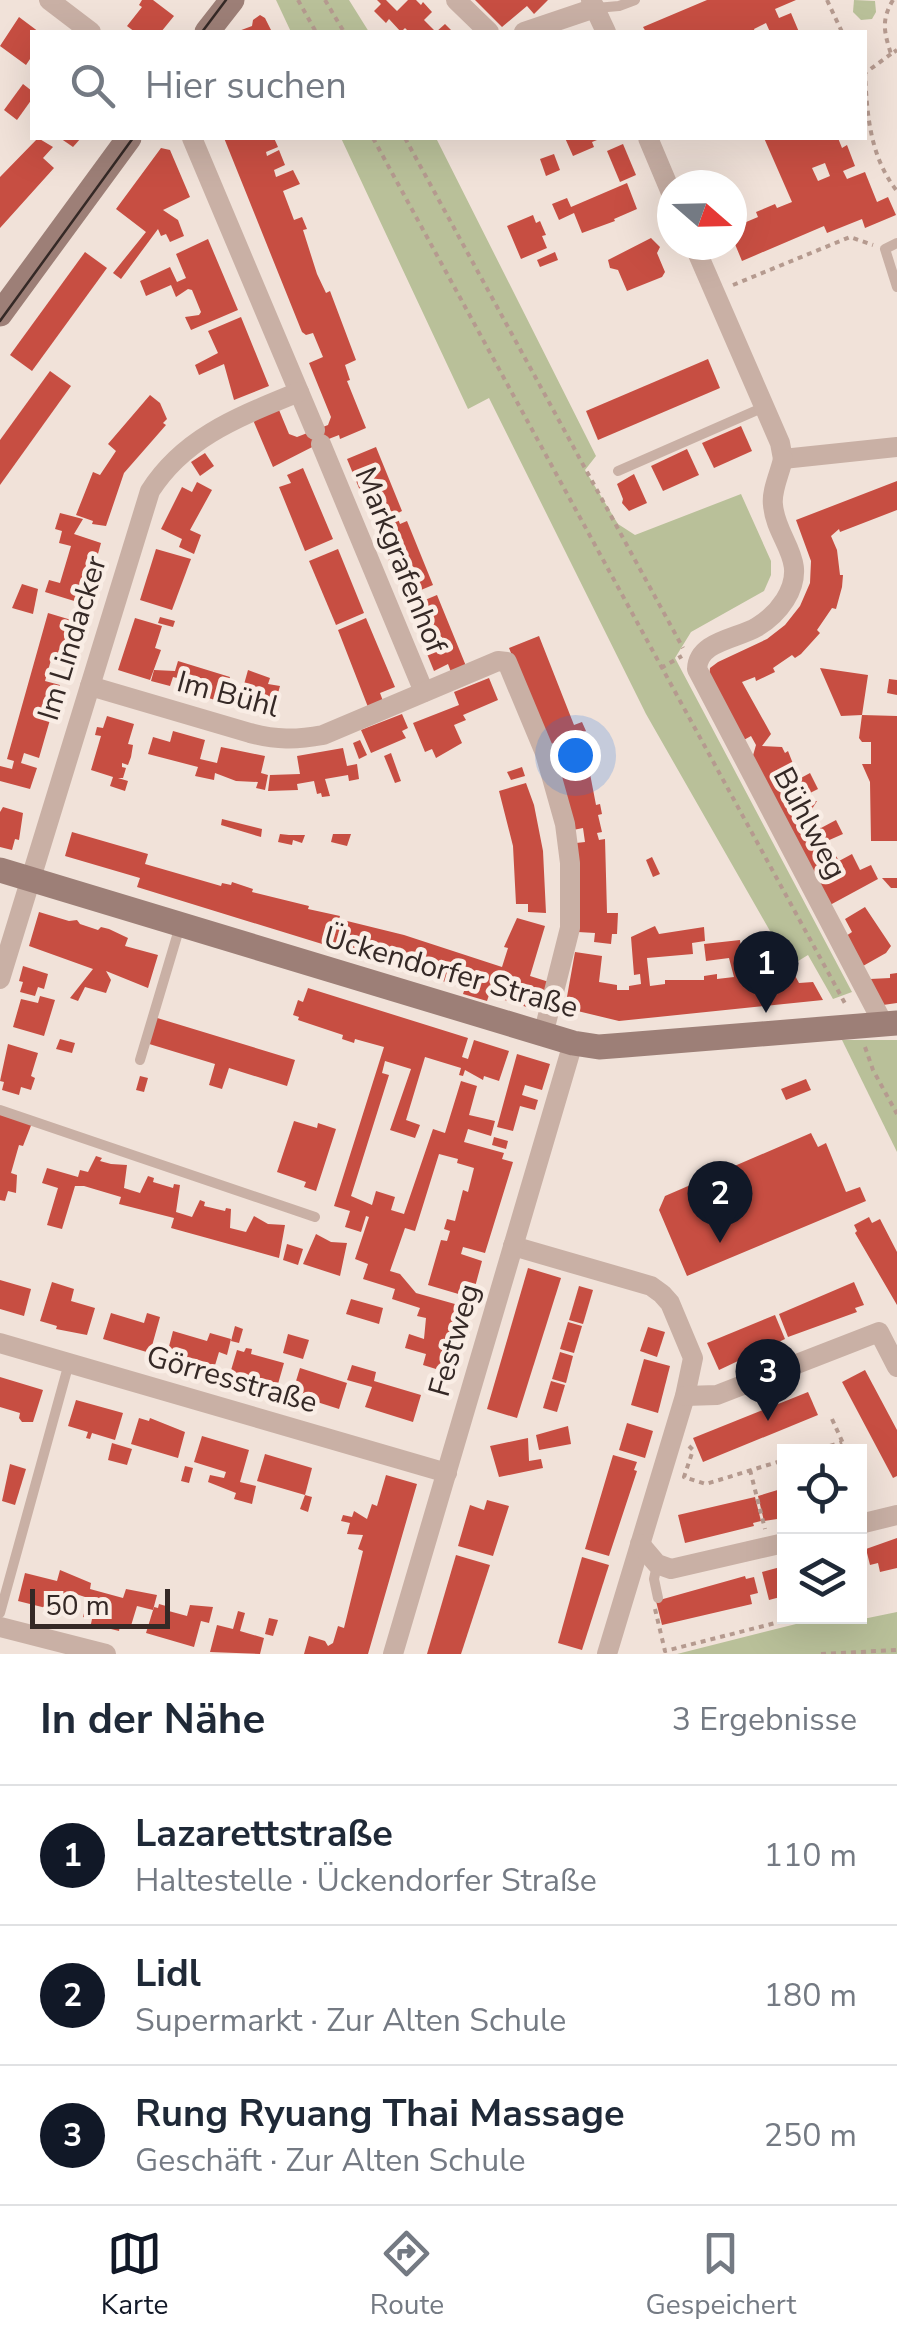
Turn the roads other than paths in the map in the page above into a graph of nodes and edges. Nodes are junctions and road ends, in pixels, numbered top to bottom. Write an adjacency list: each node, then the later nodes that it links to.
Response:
1 (48, 0): 6 (street)
2 (232, 0): 7 (main road)
3 (456, 0): 8 (street)
4 (635, 0): 5 (lane)
5 (593, 4): 9 (street); 10 (street)
6 (87, 30)
7 (210, 30)
8 (487, 30)
9 (529, 30)
10 (605, 30)
11 (129, 140): 18 (main road)
12 (193, 140): 19 (street, Markgrafenhof)
13 (649, 140): 14 (street)
14 (661, 170)
15 (897, 243): 17 (lane)
16 (701, 260): 20 (street)
17 (897, 286)
18 (0, 314)
19 (299, 392): 24 (street, Im Lindacker); 25 (street, Markgrafenhof)
20 (765, 407): 22 (street); 23 (lane)
21 (897, 447): 22 (street)
22 (783, 459): 31 (street, Bühlweg)
23 (618, 471)
24 (90, 686): 26 (street, Im Bühl); 28 (street, Im Lindacker)
25 (424, 692): 26 (street, Markgrafenhof); 32 (street, Markgrafenhof)
26 (352, 723)
27 (0, 870): 28 (main road, Ückendorfer Straße)
28 (30, 878): 29 (main road, Ückendorfer Straße); 30 (street, Im Lindacker)
29 (180, 926): 32 (main road, Ückendorfer Straße); 34 (lane)
30 (0, 979)
31 (886, 1026): 33 (main road, Ückendorfer Straße)
32 (544, 1035): 33 (main road, Ückendorfer Straße)
33 (573, 1043): 37 (street, Festweg)
34 (140, 1060)
35 (0, 1110): 36 (lane)
36 (315, 1217)
37 (512, 1246): 41 (street); 42 (street, Festweg)
38 (0, 1342): 39 (street, Görresstraße)
39 (69, 1363): 42 (street, Görresstraße); 49 (lane)
40 (897, 1366): 41 (street)
41 (685, 1396): 45 (street)
42 (446, 1472): 52 (street, Festweg)
43 (897, 1515): 44 (street)
44 (867, 1522)
45 (640, 1544): 47 (street); 53 (street)
46 (777, 1545): 47 (street)
47 (657, 1564): 48 (lane)
48 (658, 1598)
49 (0, 1613)
50 (0, 1627): 51 (street)
51 (106, 1654)
52 (393, 1654)
53 (607, 1654)

